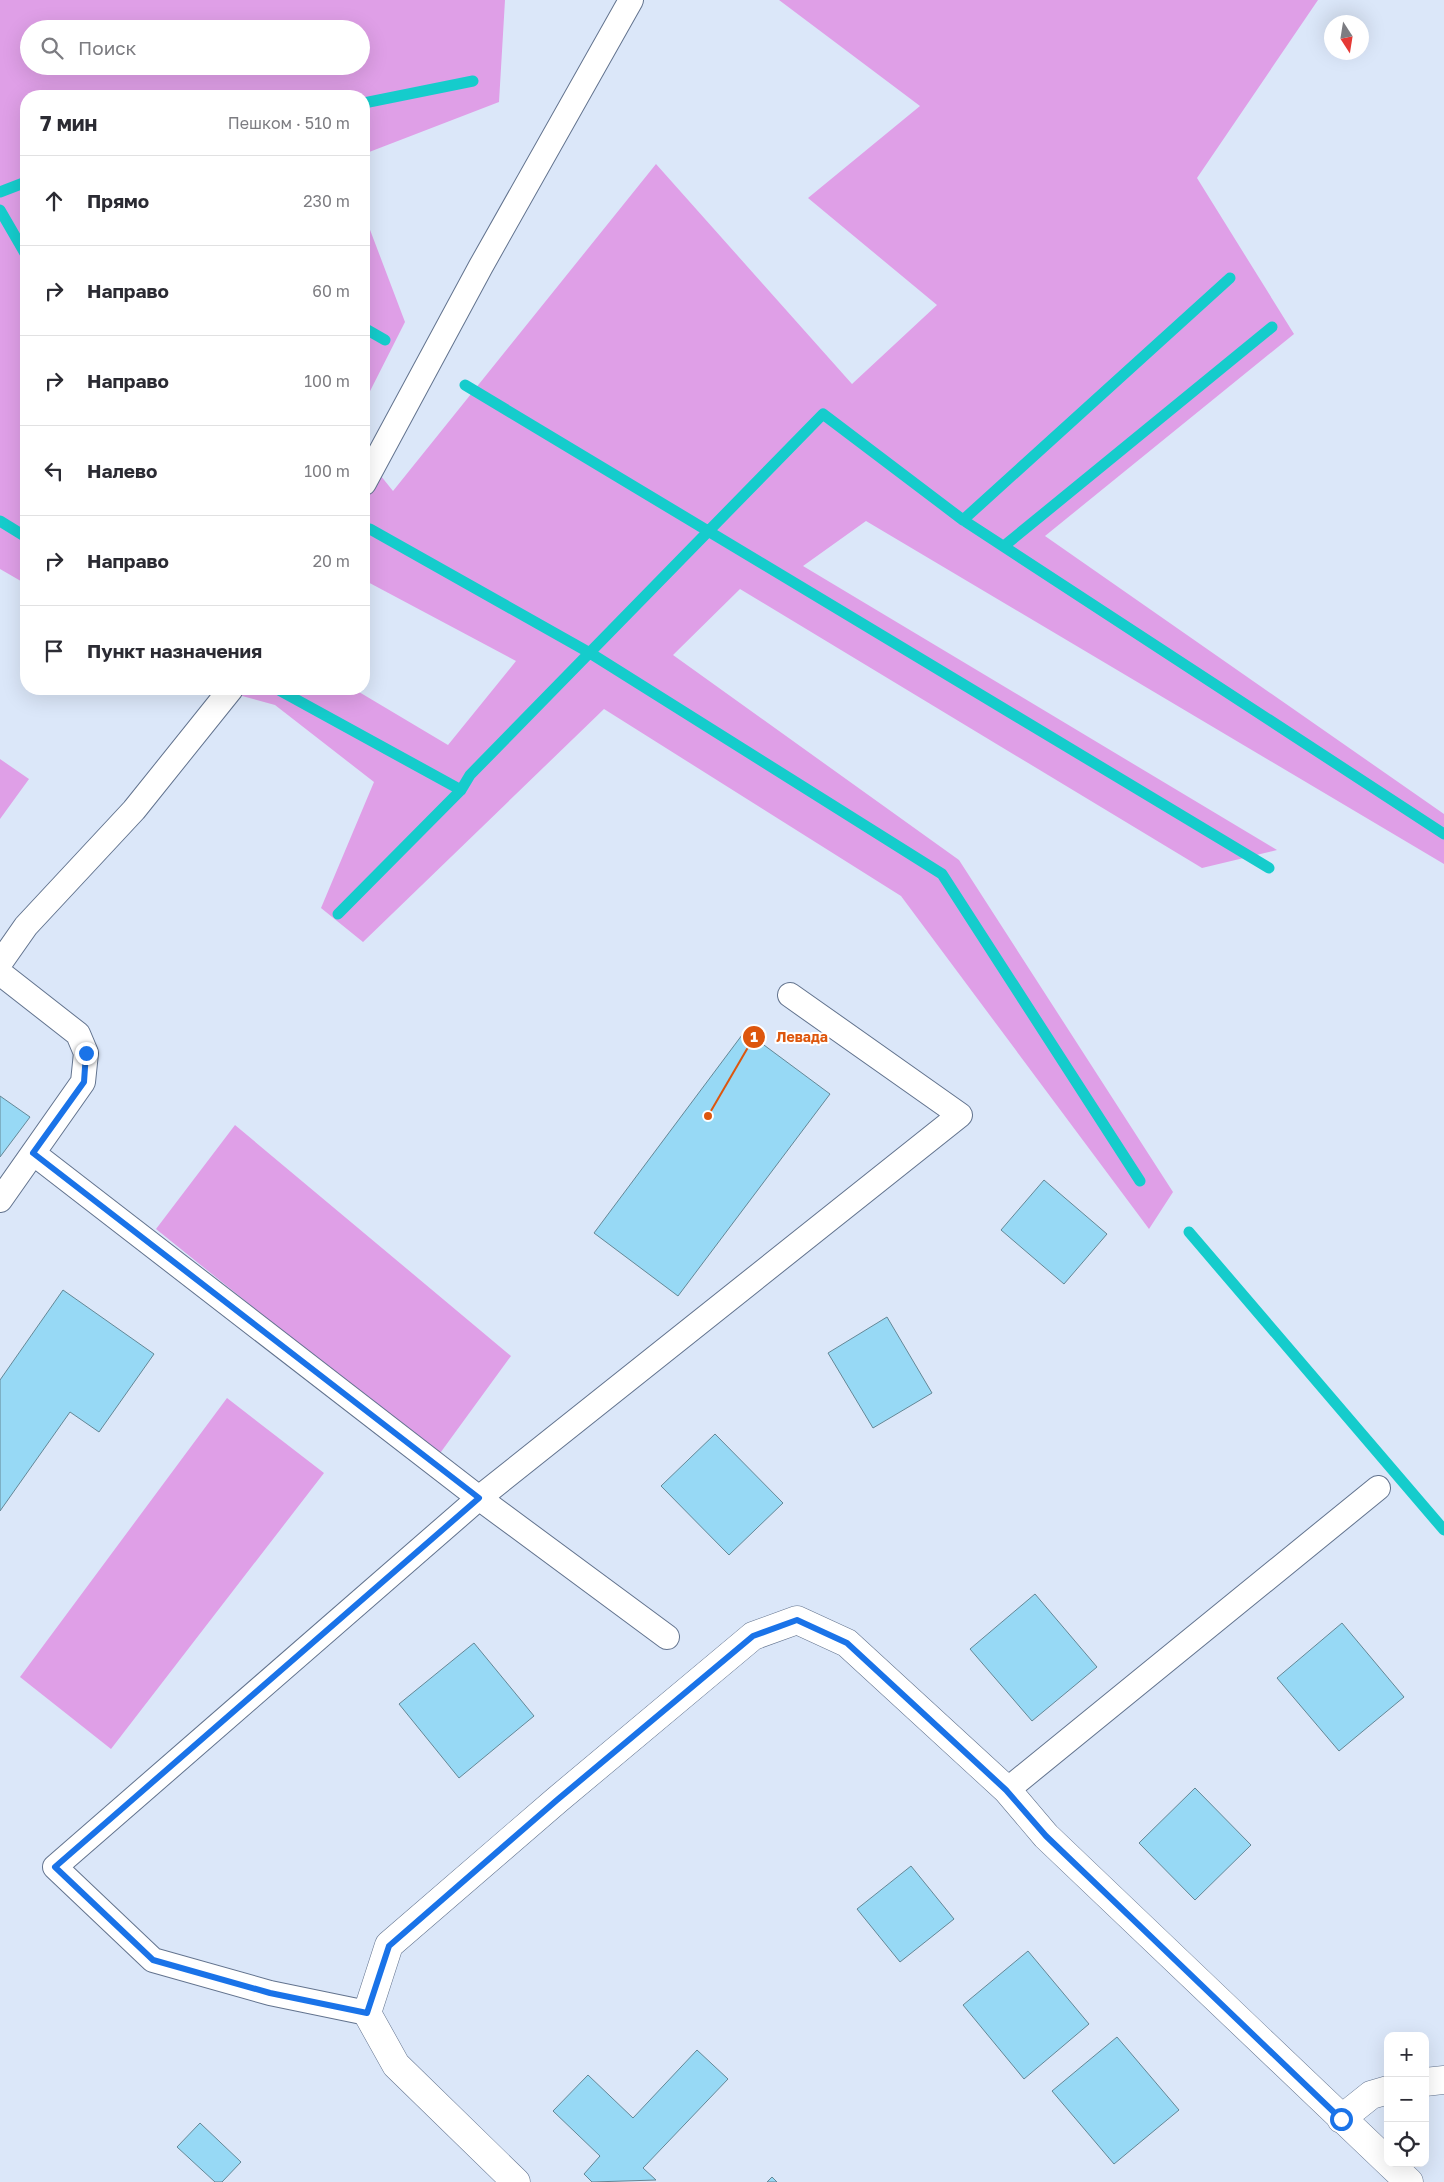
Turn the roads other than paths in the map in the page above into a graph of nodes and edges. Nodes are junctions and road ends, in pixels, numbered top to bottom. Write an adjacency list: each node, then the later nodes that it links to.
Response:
1 (631, 0): 2 (lane)
2 (370, 472)
3 (226, 695): 4 (lane)
4 (0, 962)
5 (0, 973): 7 (lane)
6 (790, 995): 10 (lane)
7 (33, 1153): 8 (lane); 10 (lane)
8 (0, 1200)
9 (1378, 1488): 12 (lane)
10 (479, 1498): 11 (lane); 13 (lane)
11 (667, 1637)
12 (1006, 1790): 13 (street); 17 (street)
13 (367, 2013): 20 (street)
14 (1444, 2080): 15 (street)
15 (1429, 2082)
16 (1384, 2091): 17 (street)
17 (1341, 2119): 18 (street)
18 (1384, 2159)
19 (1392, 2167): 21 (street)
20 (516, 2182)
21 (1409, 2182)

